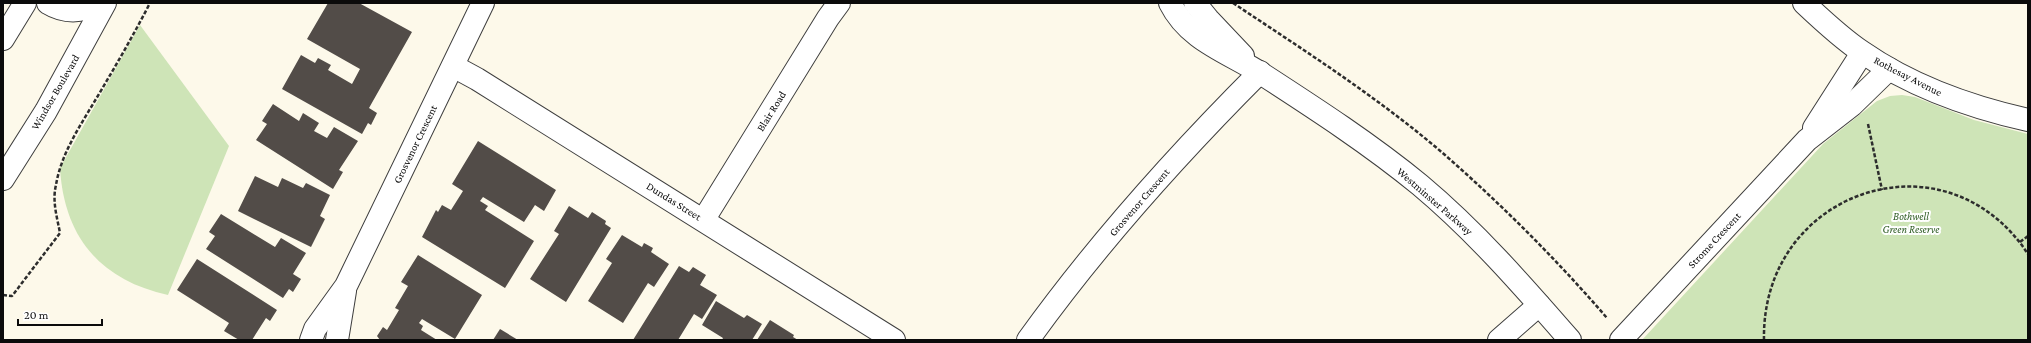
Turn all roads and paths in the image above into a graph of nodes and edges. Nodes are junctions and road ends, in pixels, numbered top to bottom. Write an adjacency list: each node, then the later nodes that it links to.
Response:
1 (25, 3): 12 (street)
2 (48, 3): 3 (street)
3 (102, 3)
4 (105, 3): 20 (street, Windsor Boulevard)
5 (150, 3): 27 (path)
6 (483, 3): 14 (street, Grosvenor Crescent)
7 (839, 3): 22 (street, Blair Road)
8 (1170, 3): 16 (street, Westminster Parkway)
9 (1195, 3): 16 (street, Westminster Parkway)
10 (1233, 3): 29 (path)
11 (1804, 3): 13 (street, Rothesay Avenue)
12 (3, 39)
13 (1862, 52): 15 (street, Rothesay Avenue); 19 (street, Strome Crescent)
14 (453, 66): 22 (street, Dundas Street); 26 (street, Grosvenor Crescent)
15 (1889, 69): 17 (street, Strome Crescent); 18 (street, Rothesay Avenue)
16 (1260, 72): 28 (street, Westminster Parkway); 33 (street, Grosvenor Crescent)
17 (1852, 105): 19 (street, Strome Crescent); 21 (path)
18 (2028, 120)
19 (1807, 140): 29 (street, Strome Crescent)
20 (3, 178)
21 (1882, 190): 24 (path); 36 (path)
22 (704, 219): 32 (street, Dundas Street)
23 (2028, 236): 24 (path)
24 (2020, 242): 25 (path)
25 (2028, 254)
26 (346, 286): 30 (street, Grosvenor Crescent); 31 (street, Grosvenor Crescent)
27 (3, 295)
28 (1540, 305): 34 (street); 35 (street, Westminster Parkway)
29 (1622, 339)
30 (311, 340)
31 (337, 340)
32 (894, 340)
33 (1028, 340)
34 (1499, 340)
35 (1570, 340)
36 (1764, 340)

